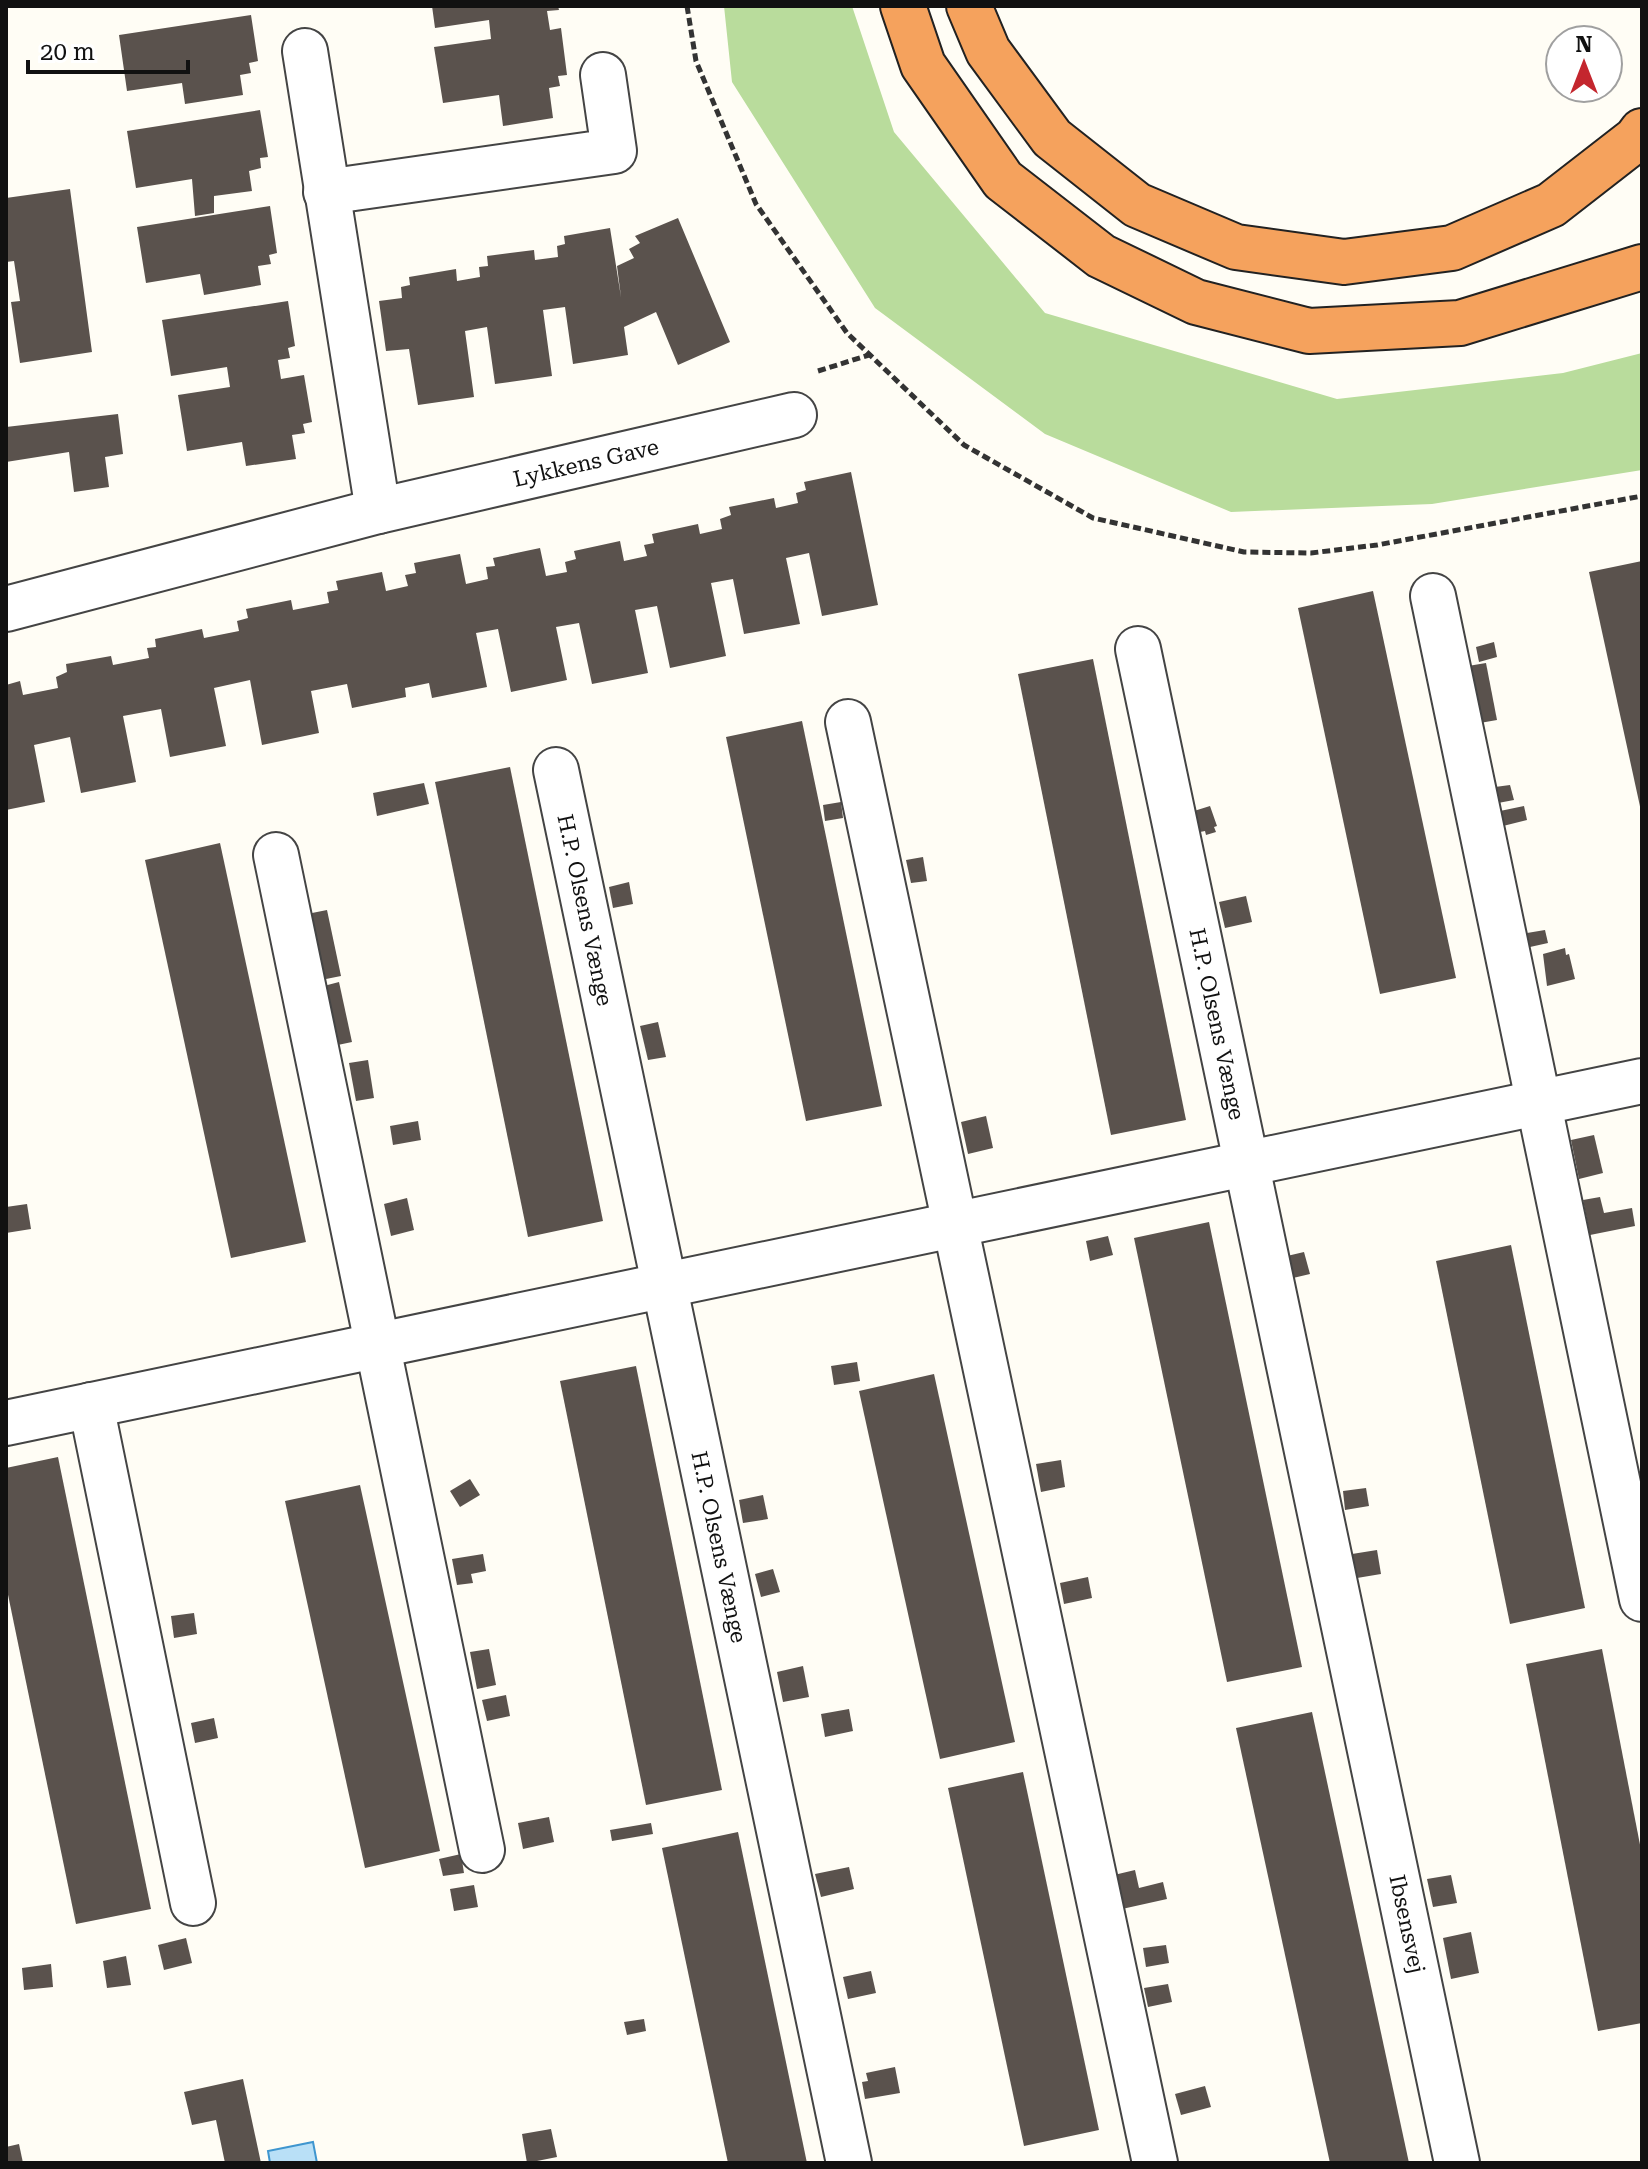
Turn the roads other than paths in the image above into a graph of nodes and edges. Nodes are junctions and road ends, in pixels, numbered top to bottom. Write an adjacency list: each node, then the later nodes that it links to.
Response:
1 (903, 6): 7 (highway)
2 (969, 6): 5 (highway)
3 (305, 51): 6 (street)
4 (603, 75): 6 (street)
5 (1642, 131)
6 (326, 192): 9 (street)
7 (1642, 267)
8 (794, 415): 9 (street, Lykkens Gave)
9 (378, 511): 11 (street, Lykkens Gave)
10 (1433, 596): 17 (street)
11 (6, 609)
12 (1138, 649): 18 (street, H.P. Olsens Vænge)
13 (848, 722): 19 (street)
14 (556, 770): 20 (street, H.P. Olsens Vænge)
15 (276, 855): 21 (street)
16 (1642, 1081): 17 (street)
17 (1538, 1103): 18 (street); 24 (street)
18 (1246, 1164): 19 (street); 25 (street, H.P. Olsens Vænge)
19 (955, 1225): 20 (street); 29 (street)
20 (664, 1286): 21 (street); 28 (street, H.P. Olsens Vænge)
21 (376, 1345): 22 (street); 26 (street)
22 (91, 1405): 23 (street); 27 (street)
23 (6, 1423)
24 (1642, 1599)
25 (1357, 1686): 30 (street, Ibsensvej)
26 (482, 1850)
27 (193, 1903)
28 (849, 2163)
29 (1155, 2163)
30 (1457, 2163)

